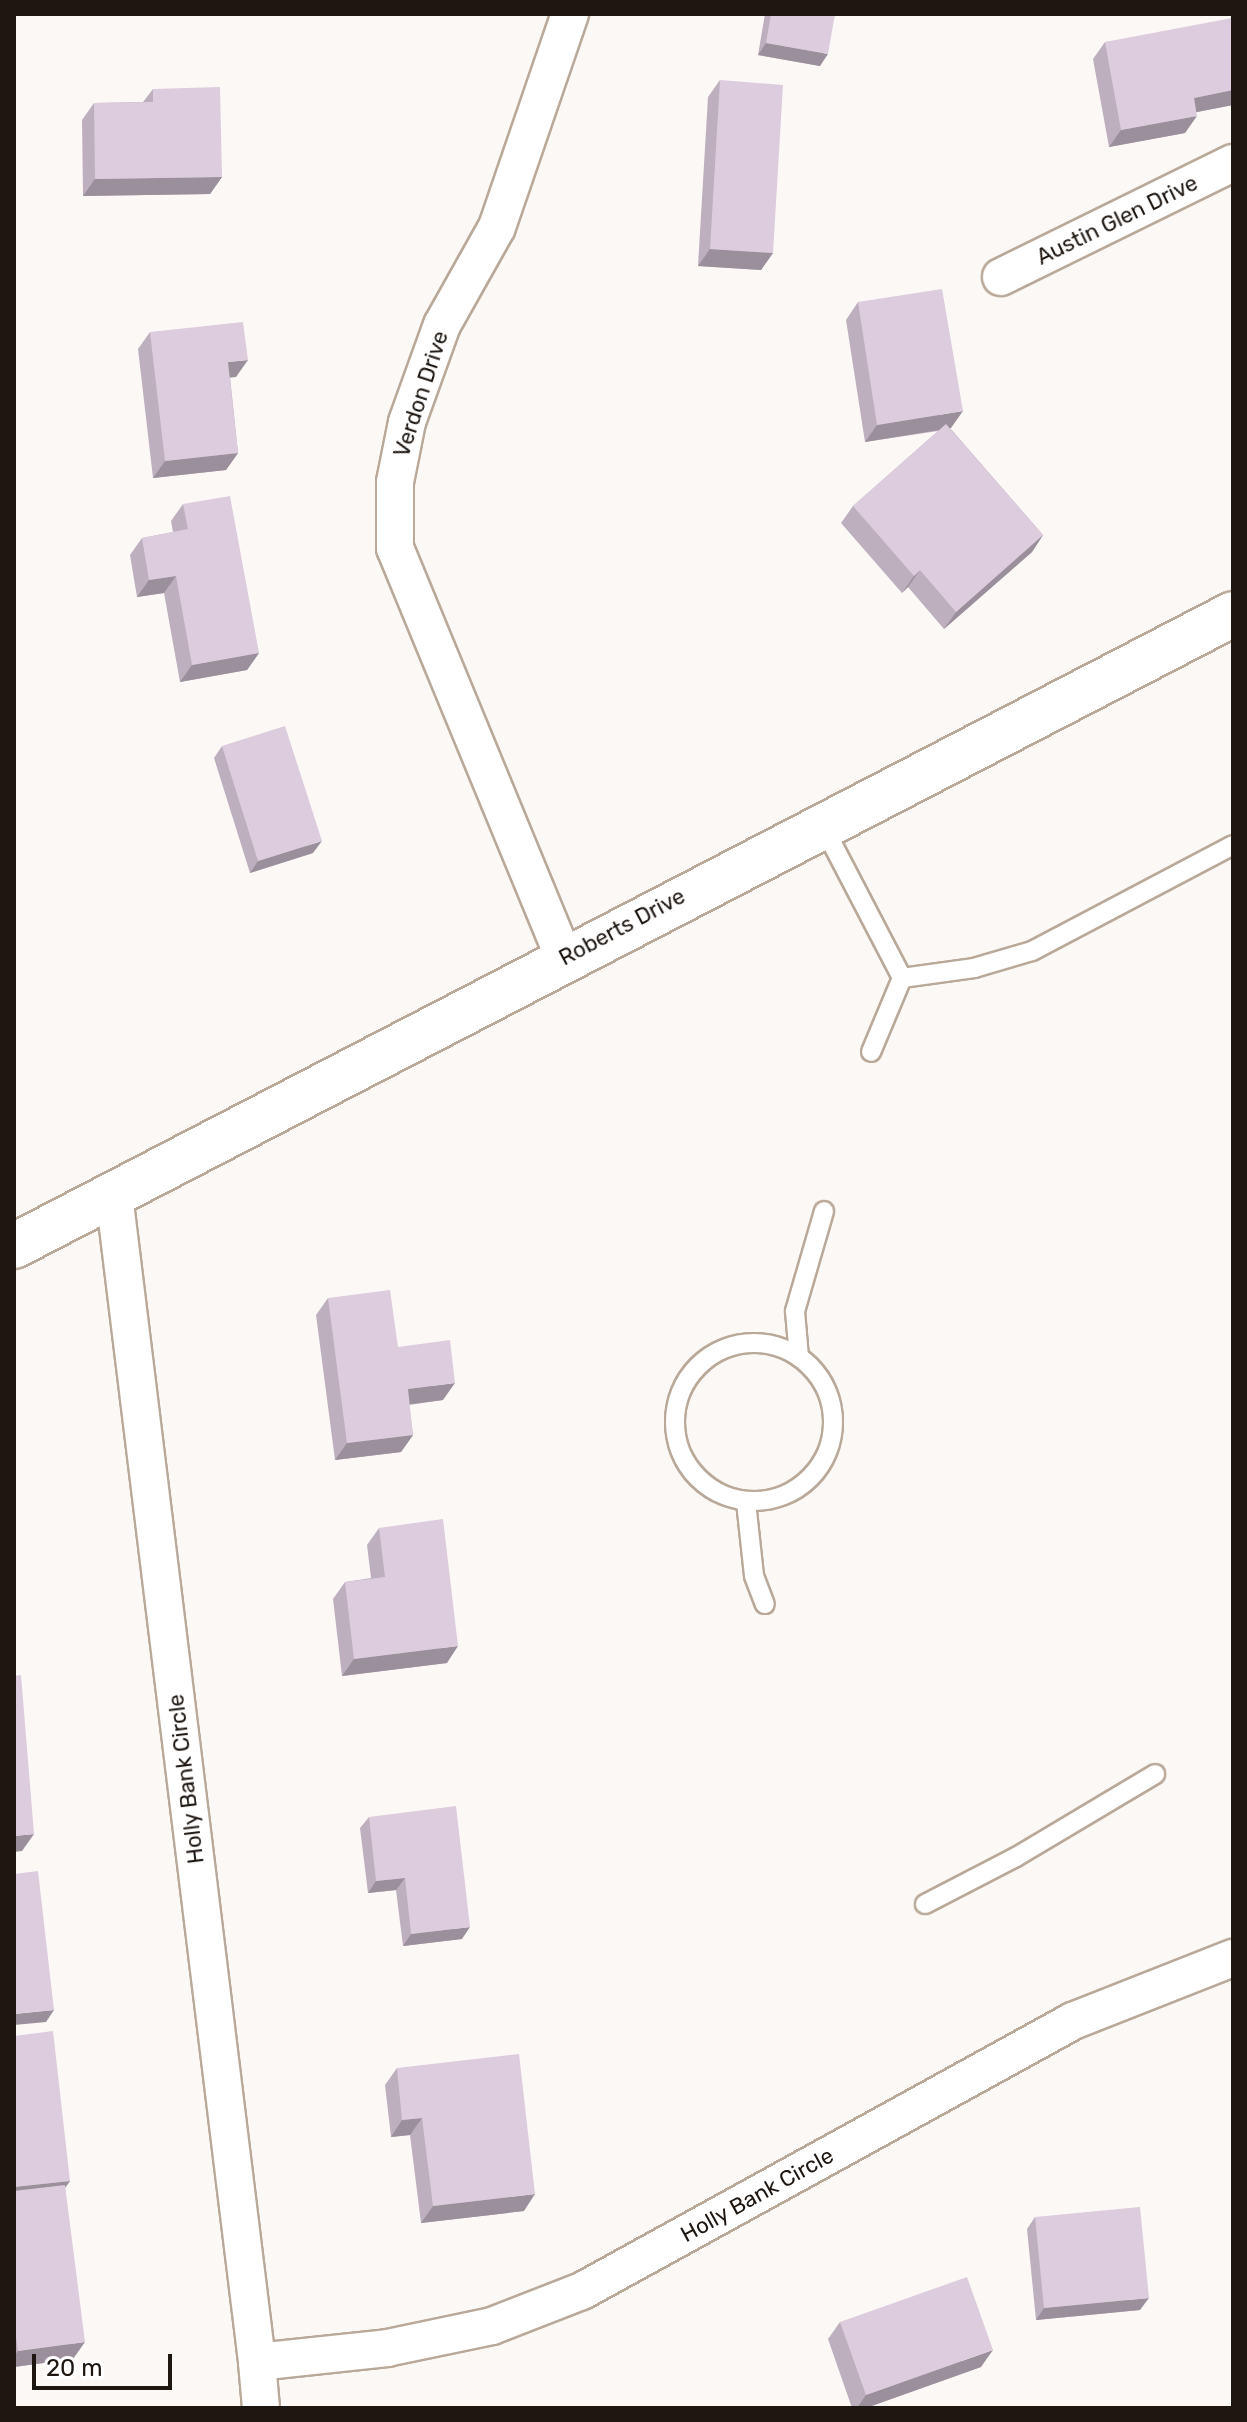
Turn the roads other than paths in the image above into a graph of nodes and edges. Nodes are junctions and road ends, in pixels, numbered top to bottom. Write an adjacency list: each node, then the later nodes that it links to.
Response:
1 (570, 14): 7 (street, Verdon Drive)
2 (1233, 163): 3 (street, Austin Glen Drive)
3 (1001, 277)
4 (1233, 614): 5 (street, Roberts Drive)
5 (821, 823): 7 (street, Roberts Drive); 8 (lane)
6 (1233, 845): 8 (lane)
7 (564, 958): 10 (street, Roberts Drive)
8 (902, 978): 9 (lane)
9 (871, 1052)
10 (114, 1195): 12 (street, Roberts Drive); 19 (street, Holly Bank Circle)
11 (824, 1211): 13 (lane)
12 (14, 1246)
13 (799, 1357): 14 (lane); 14 (lane)
14 (746, 1502): 15 (lane)
15 (765, 1604)
16 (1155, 1774): 17 (lane)
17 (925, 1904)
18 (1233, 1958): 19 (street, Holly Bank Circle)
19 (257, 2362): 20 (street, Holly Bank Circle)
20 (261, 2408)

